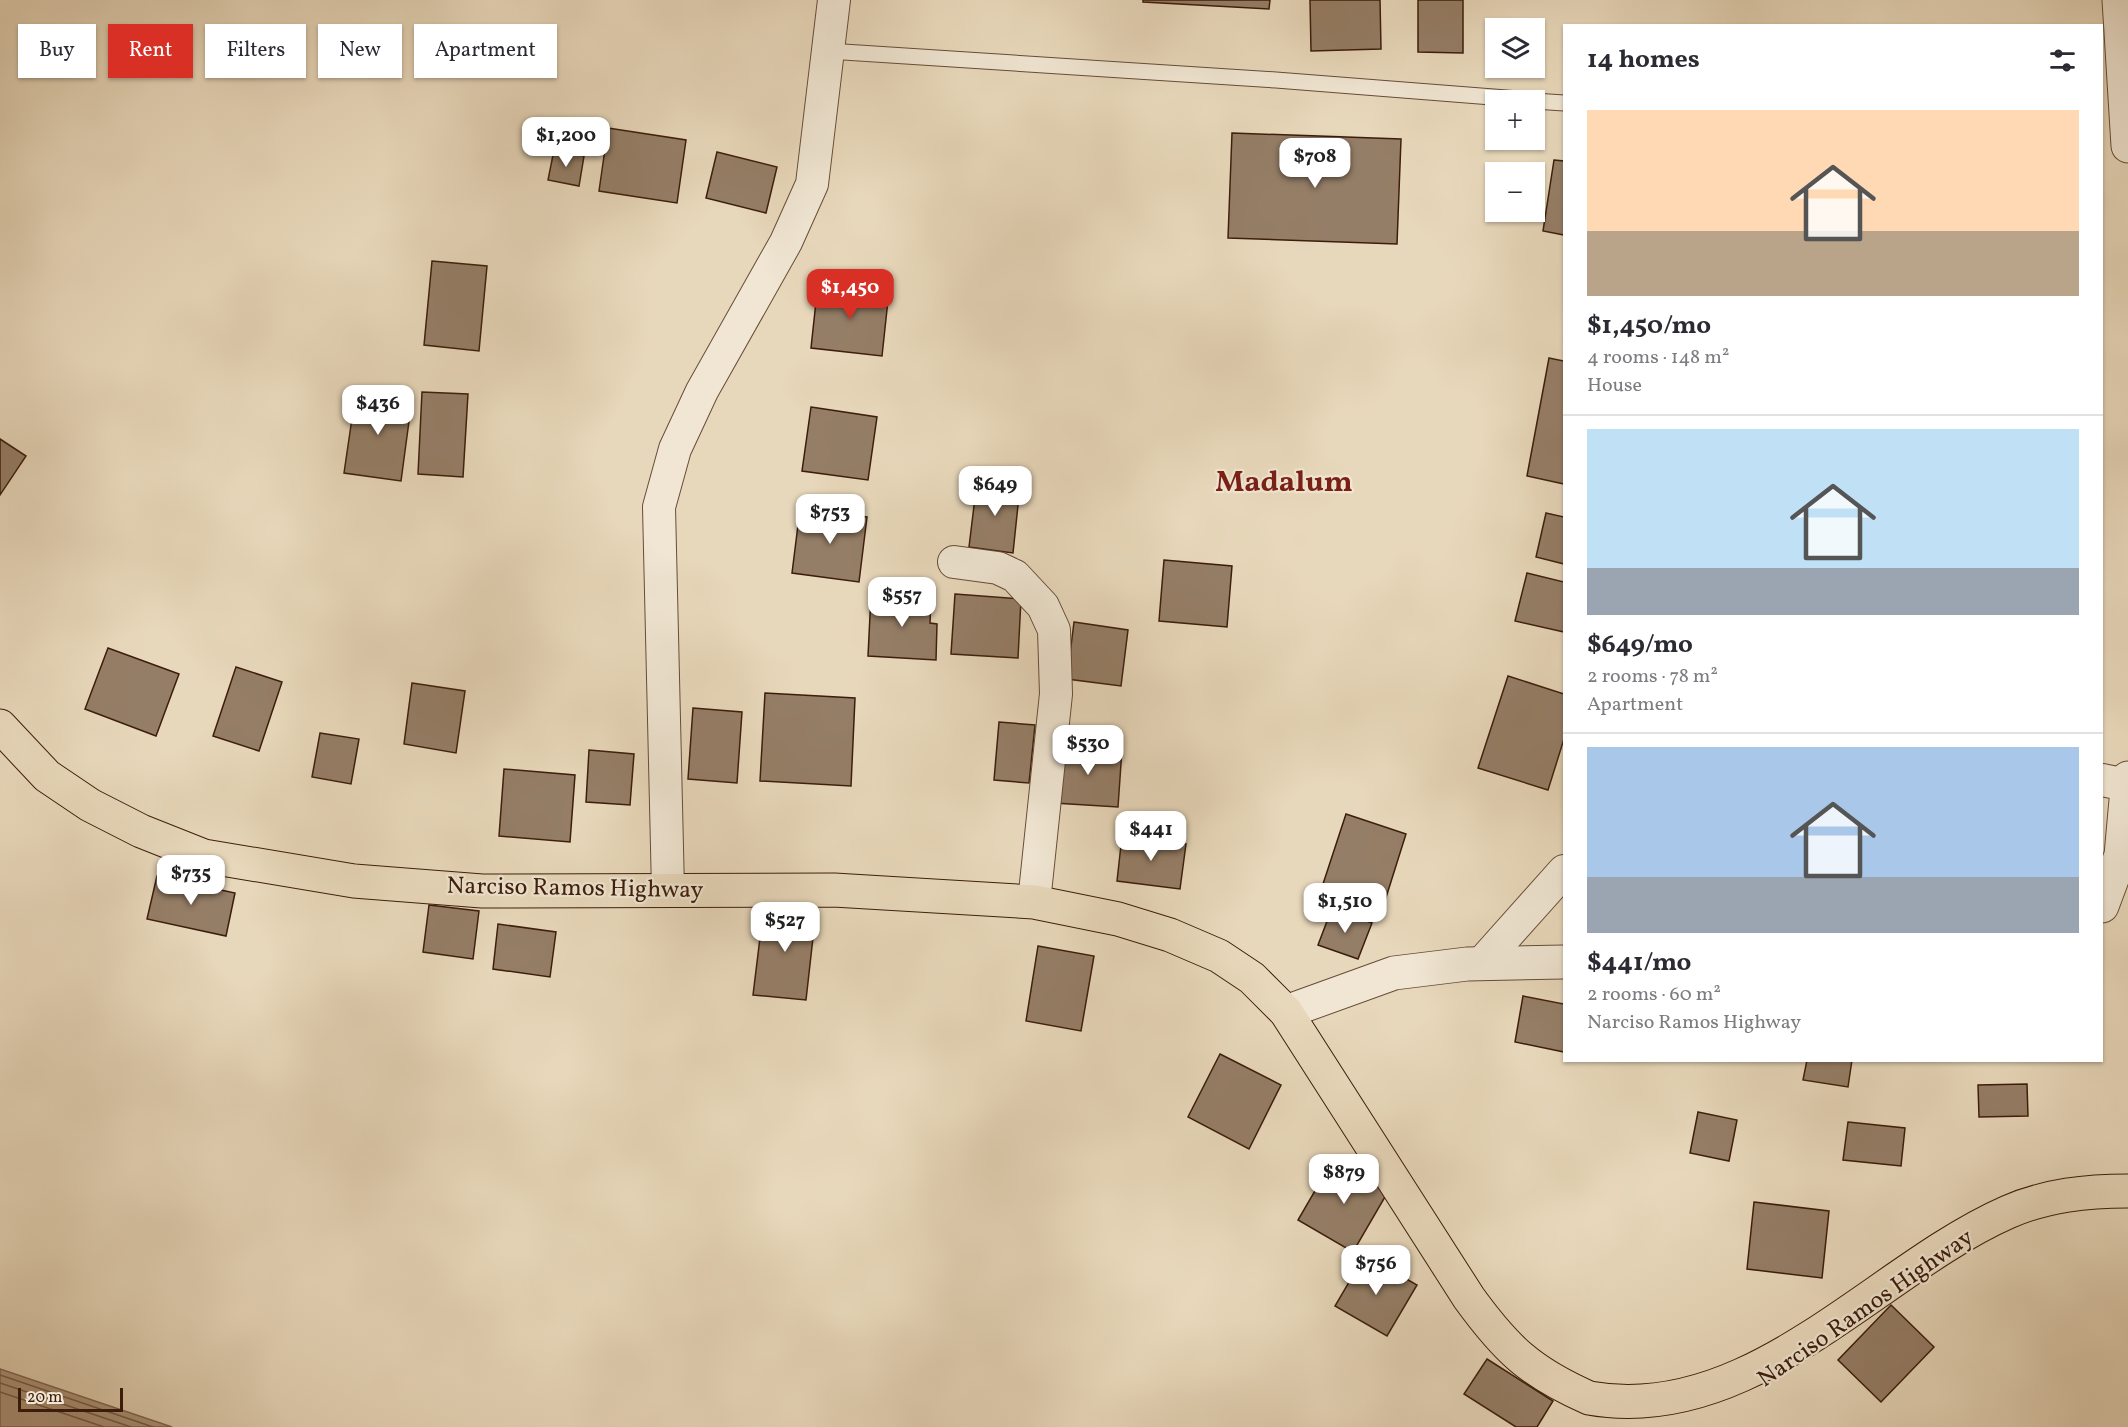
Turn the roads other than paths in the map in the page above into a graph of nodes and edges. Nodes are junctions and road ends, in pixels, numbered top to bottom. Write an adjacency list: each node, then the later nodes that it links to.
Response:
1 (834, 0): 3 (street)
2 (2119, 0): 7 (street)
3 (828, 51): 4 (lane); 14 (street)
4 (1485, 97)
5 (1545, 102): 6 (lane)
6 (1563, 103)
7 (2128, 146)
8 (954, 562): 15 (street)
9 (0, 726): 14 (highway, Narciso Ramos Highway)
10 (2128, 778): 12 (street)
11 (2103, 780): 12 (street)
12 (2127, 785): 16 (street)
13 (1563, 872): 18 (street)
14 (668, 890): 15 (highway, Narciso Ramos Highway)
15 (1034, 902): 19 (highway, Narciso Ramos Highway)
16 (2103, 903)
17 (1563, 962): 18 (street)
18 (1480, 964): 19 (street)
19 (1286, 1012): 20 (highway, Narciso Ramos Highway)
20 (2128, 1191)

